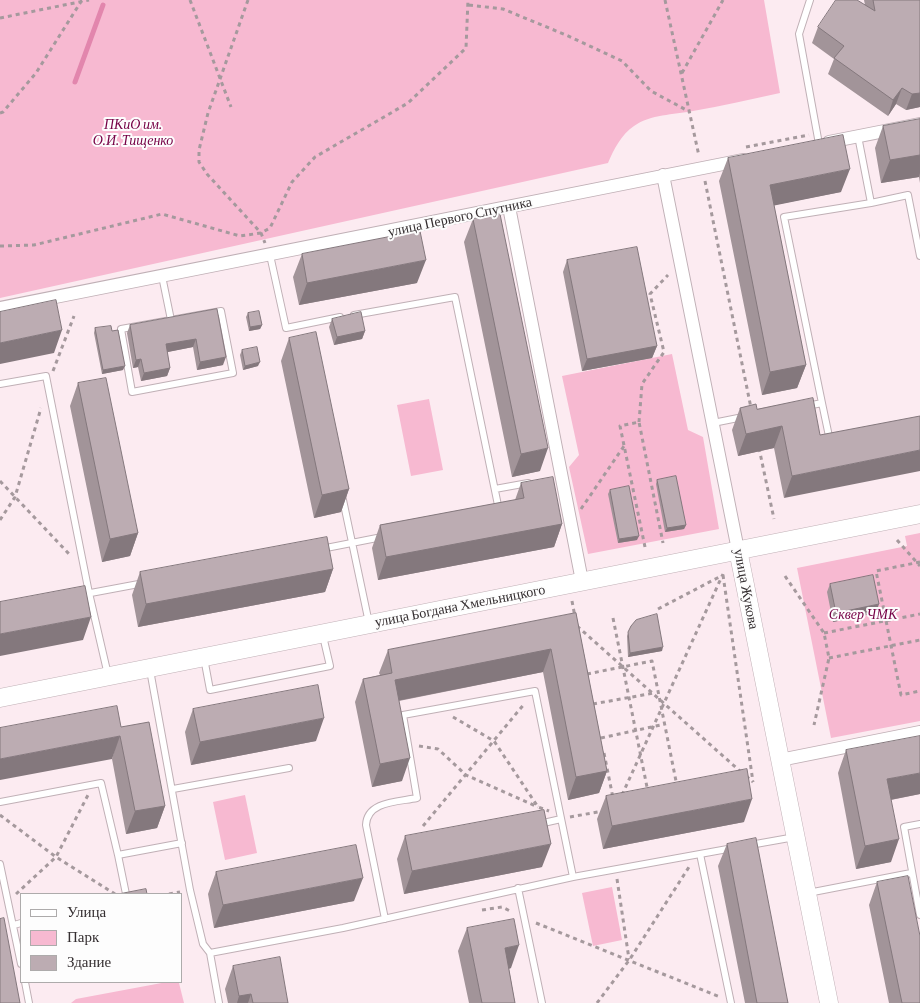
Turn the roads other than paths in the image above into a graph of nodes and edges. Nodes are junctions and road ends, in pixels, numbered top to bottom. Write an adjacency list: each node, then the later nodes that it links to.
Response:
1 (810, 0): 4 (lane)
2 (920, 124): 3 (street)
3 (858, 136): 4 (street); 7 (lane)
4 (814, 145)
5 (750, 158): 6 (street, улица Первого Спутника)
6 (663, 175): 8 (street, улица Первого Спутника); 20 (street, улица Жукова)
7 (871, 203): 10 (lane); 17 (lane)
8 (509, 207): 9 (street, улица Первого Спутника); 31 (street)
9 (270, 256): 11 (street, улица Первого Спутника); 14 (lane)
10 (920, 256)
11 (162, 276): 12 (street, улица Первого Спутника); 13 (lane)
12 (0, 308)
13 (171, 320): 13 (lane)
14 (308, 323): 15 (lane); 24 (lane)
15 (310, 333)
16 (0, 384): 33 (lane)
17 (822, 403): 18 (lane); 21 (lane)
18 (796, 408)
19 (752, 416): 20 (lane)
20 (713, 422): 29 (street, улица Жукова)
21 (840, 442)
22 (533, 482): 24 (lane)
23 (340, 486): 28 (lane)
24 (495, 489): 26 (lane)
25 (920, 514): 29 (main road, улица Богдана Хмельницкого)
26 (490, 515)
27 (388, 536): 28 (lane)
28 (352, 543): 30 (lane); 35 (lane)
29 (738, 550): 31 (main road, улица Богдана Хмельницкого); 42 (main road, улица Жукова)
30 (313, 551)
31 (582, 581): 35 (main road, улица Богдана Хмельницкого)
32 (148, 582): 33 (lane)
33 (89, 593): 34 (lane); 39 (lane)
34 (72, 596)
35 (370, 624): 36 (main road, улица Богдана Хмельницкого)
36 (323, 633): 37 (main road, улица Богдана Хмельницкого); 37 (lane)
37 (204, 657): 38 (main road, улица Богдана Хмельницкого)
38 (150, 668): 39 (main road, улица Богдана Хмельницкого); 44 (lane)
39 (109, 676): 40 (main road, улица Богдана Хмельницкого)
40 (0, 698)
41 (920, 732): 42 (street)
42 (780, 760): 49 (main road, улица Жукова)
43 (289, 768): 44 (lane)
44 (172, 789): 50 (lane)
45 (0, 802): 54 (lane)
46 (561, 817): 48 (lane); 57 (lane); 64 (lane)
47 (920, 824): 56 (lane)
48 (534, 825)
49 (796, 837): 51 (lane); 60 (main road, улица Жукова)
50 (182, 843): 54 (lane); 67 (lane)
51 (747, 846)
52 (737, 848): 53 (lane)
53 (698, 854): 57 (lane); 73 (lane)
54 (118, 856): 59 (lane)
55 (0, 864): 61 (lane)
56 (911, 873): 60 (lane); 63 (lane)
57 (573, 877): 58 (lane)
58 (518, 888): 64 (lane); 72 (lane)
59 (126, 893)
60 (807, 894): 74 (main road, улица Жукова)
61 (8, 901): 62 (lane); 66 (lane)
62 (0, 903)
63 (920, 915)
64 (385, 919): 67 (lane)
65 (20, 923): 66 (lane)
66 (14, 925): 68 (lane)
67 (210, 953): 71 (lane)
68 (20, 958)
69 (25, 983): 70 (lane)
70 (29, 1003)
71 (219, 1003)
72 (542, 1003)
73 (731, 1003)
74 (829, 1003)

